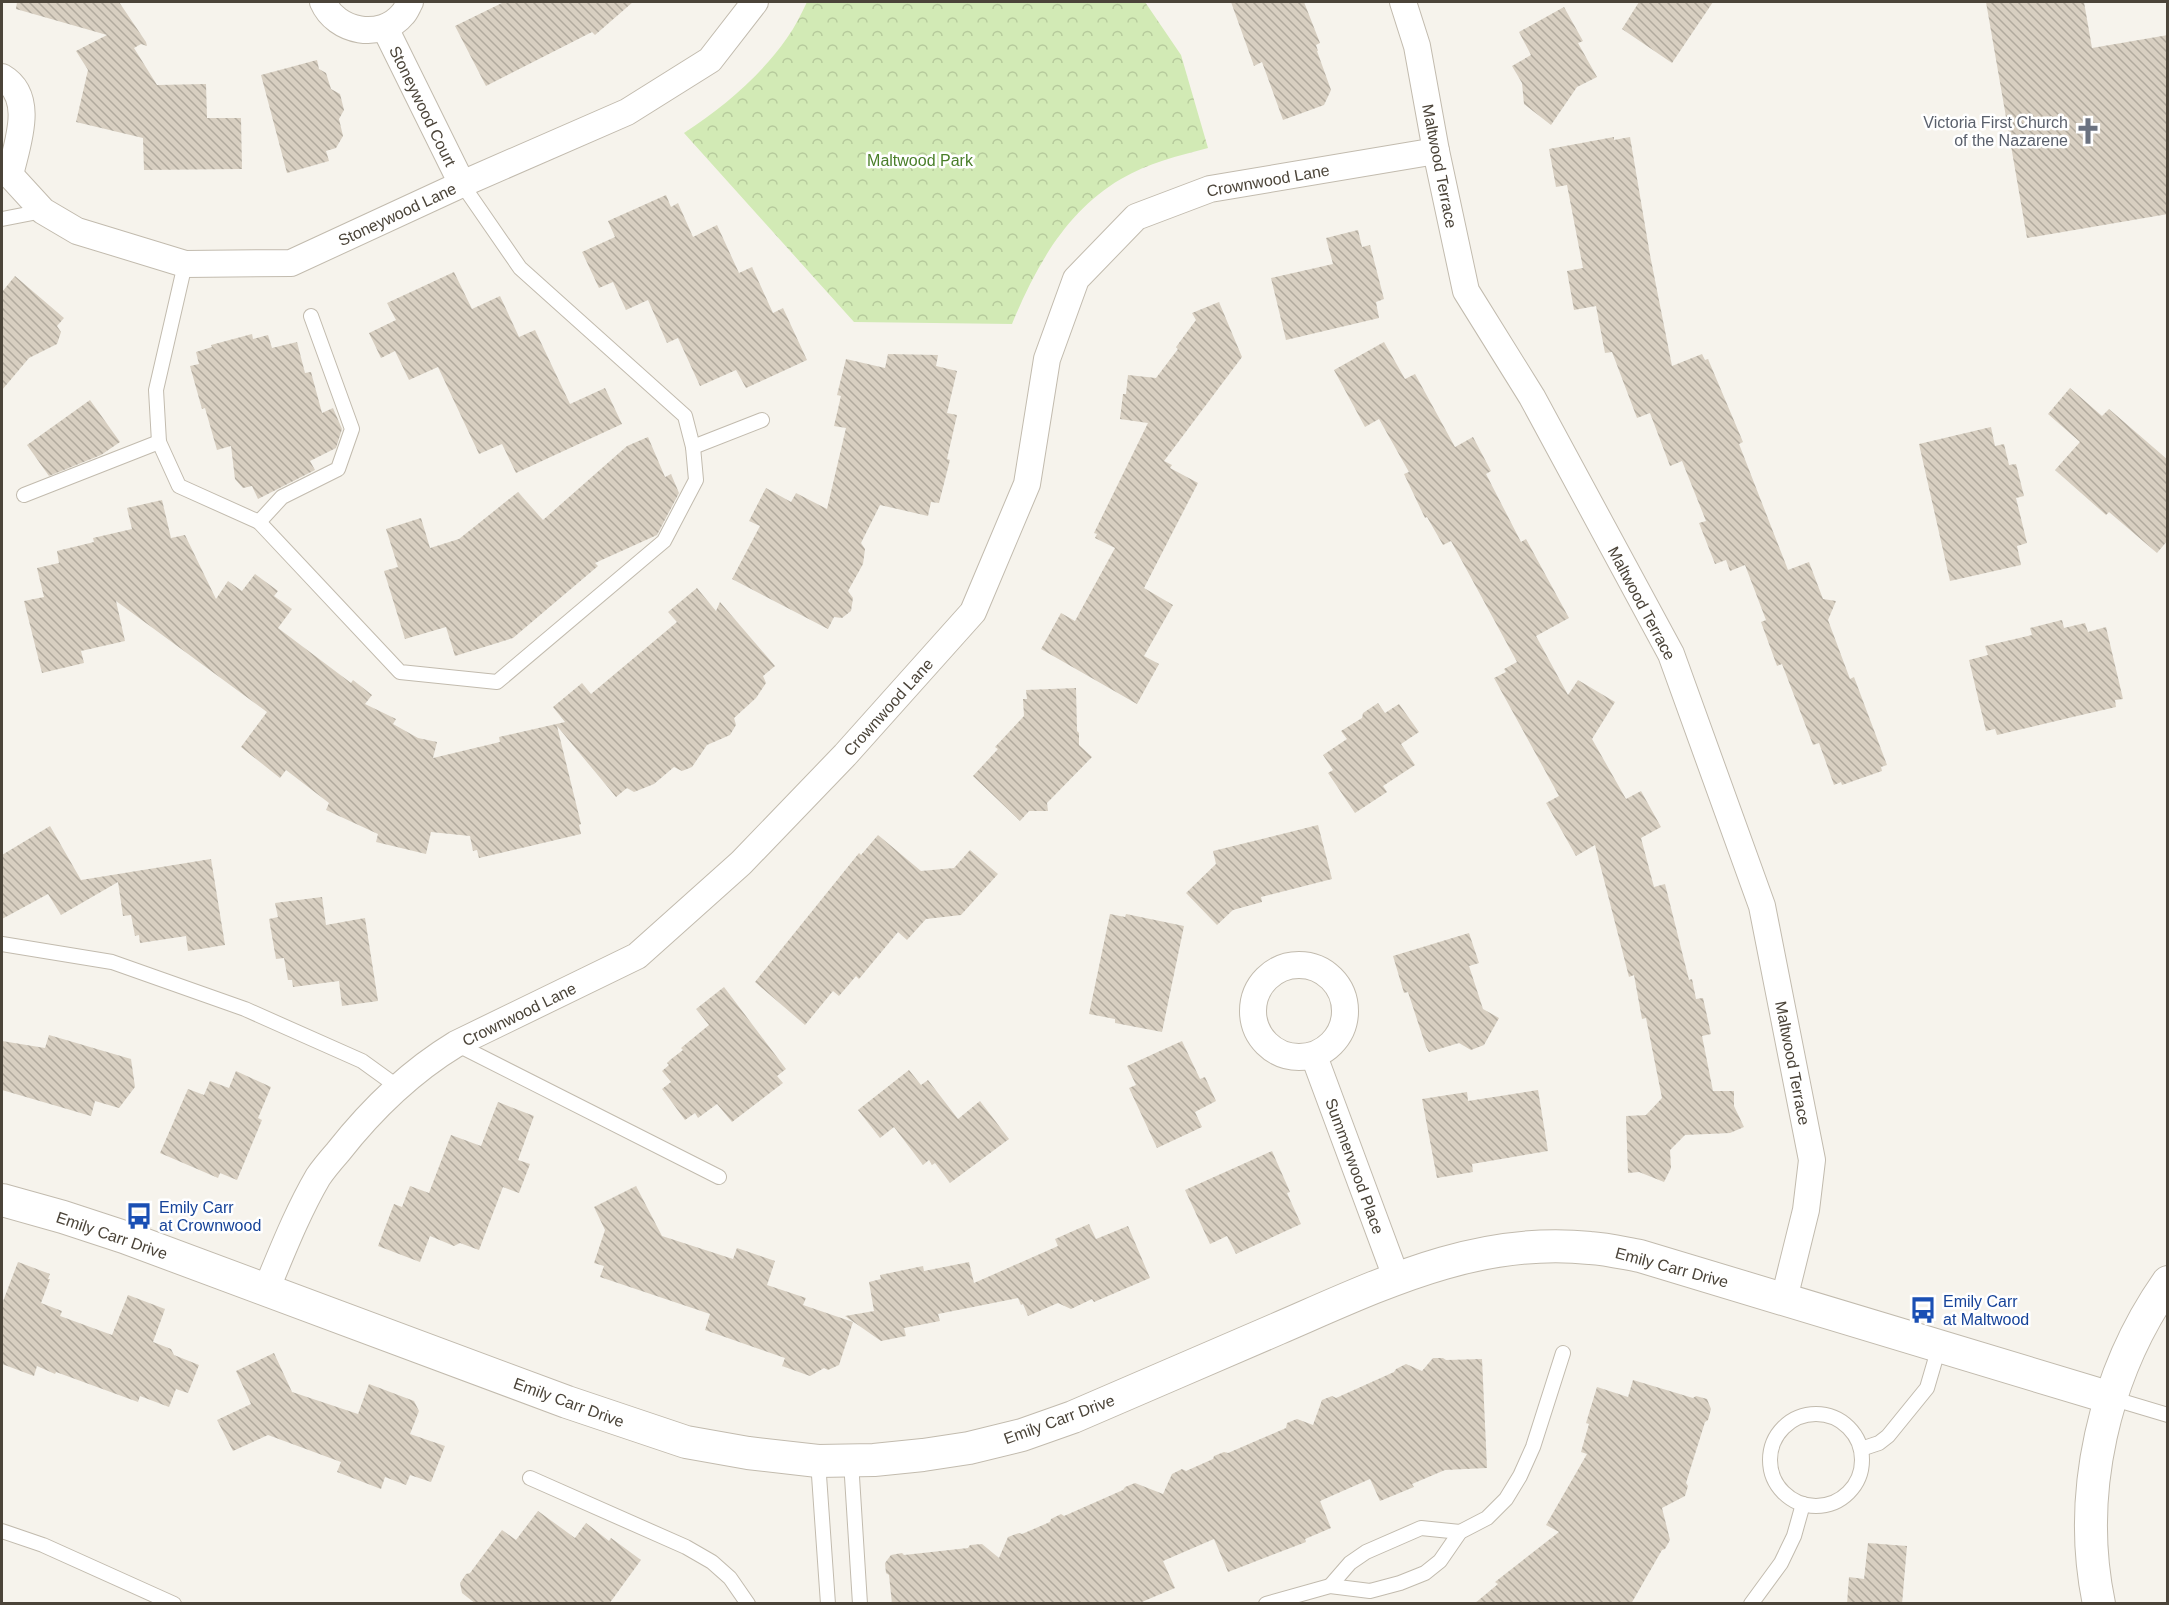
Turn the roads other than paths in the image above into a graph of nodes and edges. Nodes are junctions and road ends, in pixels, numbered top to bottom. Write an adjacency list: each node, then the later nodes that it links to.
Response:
1 (323, 2): 5 (street, Stoneywood Court)
2 (410, 2): 5 (street, Stoneywood Court)
3 (755, 2): 9 (street, Stoneywood Lane)
4 (1403, 2): 7 (street, Maltwood Terrace)
5 (385, 28): 9 (street, Stoneywood Court)
6 (2, 77): 8 (street, Stoneywood Lane)
7 (1436, 151): 20 (street, Crownwood Lane); 28 (street, Maltwood Terrace)
8 (6, 174): 10 (street, Stoneywood Lane)
9 (462, 184): 12 (street, Stoneywood Lane); 16 (lane)
10 (43, 211): 11 (lane); 12 (street, Stoneywood Lane)
11 (2, 219)
12 (185, 264): 15 (lane)
13 (311, 316): 18 (lane)
14 (762, 420): 16 (lane)
15 (159, 442): 17 (lane); 18 (lane)
16 (693, 447): 18 (lane)
17 (24, 495)
18 (259, 522)
19 (2, 944): 22 (lane)
20 (456, 1044): 22 (street, Crownwood Lane); 23 (lane)
21 (1314, 1056): 25 (street, Summerwood Place)
22 (398, 1087): 27 (street, Crownwood Lane)
23 (719, 1177)
24 (2, 1200): 27 (street, Emily Carr Drive)
25 (1396, 1277): 28 (street, Emily Carr Drive); 35 (street, Emily Carr Drive)
26 (2168, 1282): 31 (street)
27 (266, 1290): 34 (street, Emily Carr Drive)
28 (1784, 1299): 29 (street, Emily Carr Drive)
29 (1939, 1347): 31 (street, Emily Carr Drive); 33 (lane)
30 (1563, 1353): 39 (lane)
31 (2111, 1398): 32 (lane); 47 (street)
32 (2168, 1415)
33 (1861, 1449): 37 (lane); 37 (lane)
34 (818, 1461): 35 (street, Emily Carr Drive); 43 (lane)
35 (851, 1461): 44 (lane)
36 (530, 1478): 42 (lane)
37 (1803, 1504): 46 (lane)
38 (2, 1531): 41 (lane)
39 (1460, 1532): 40 (lane); 40 (lane)
40 (1330, 1586): 45 (lane)
41 (174, 1604)
42 (748, 1604)
43 (828, 1604)
44 (860, 1604)
45 (1266, 1604)
46 (1751, 1604)
47 (2099, 1604)

